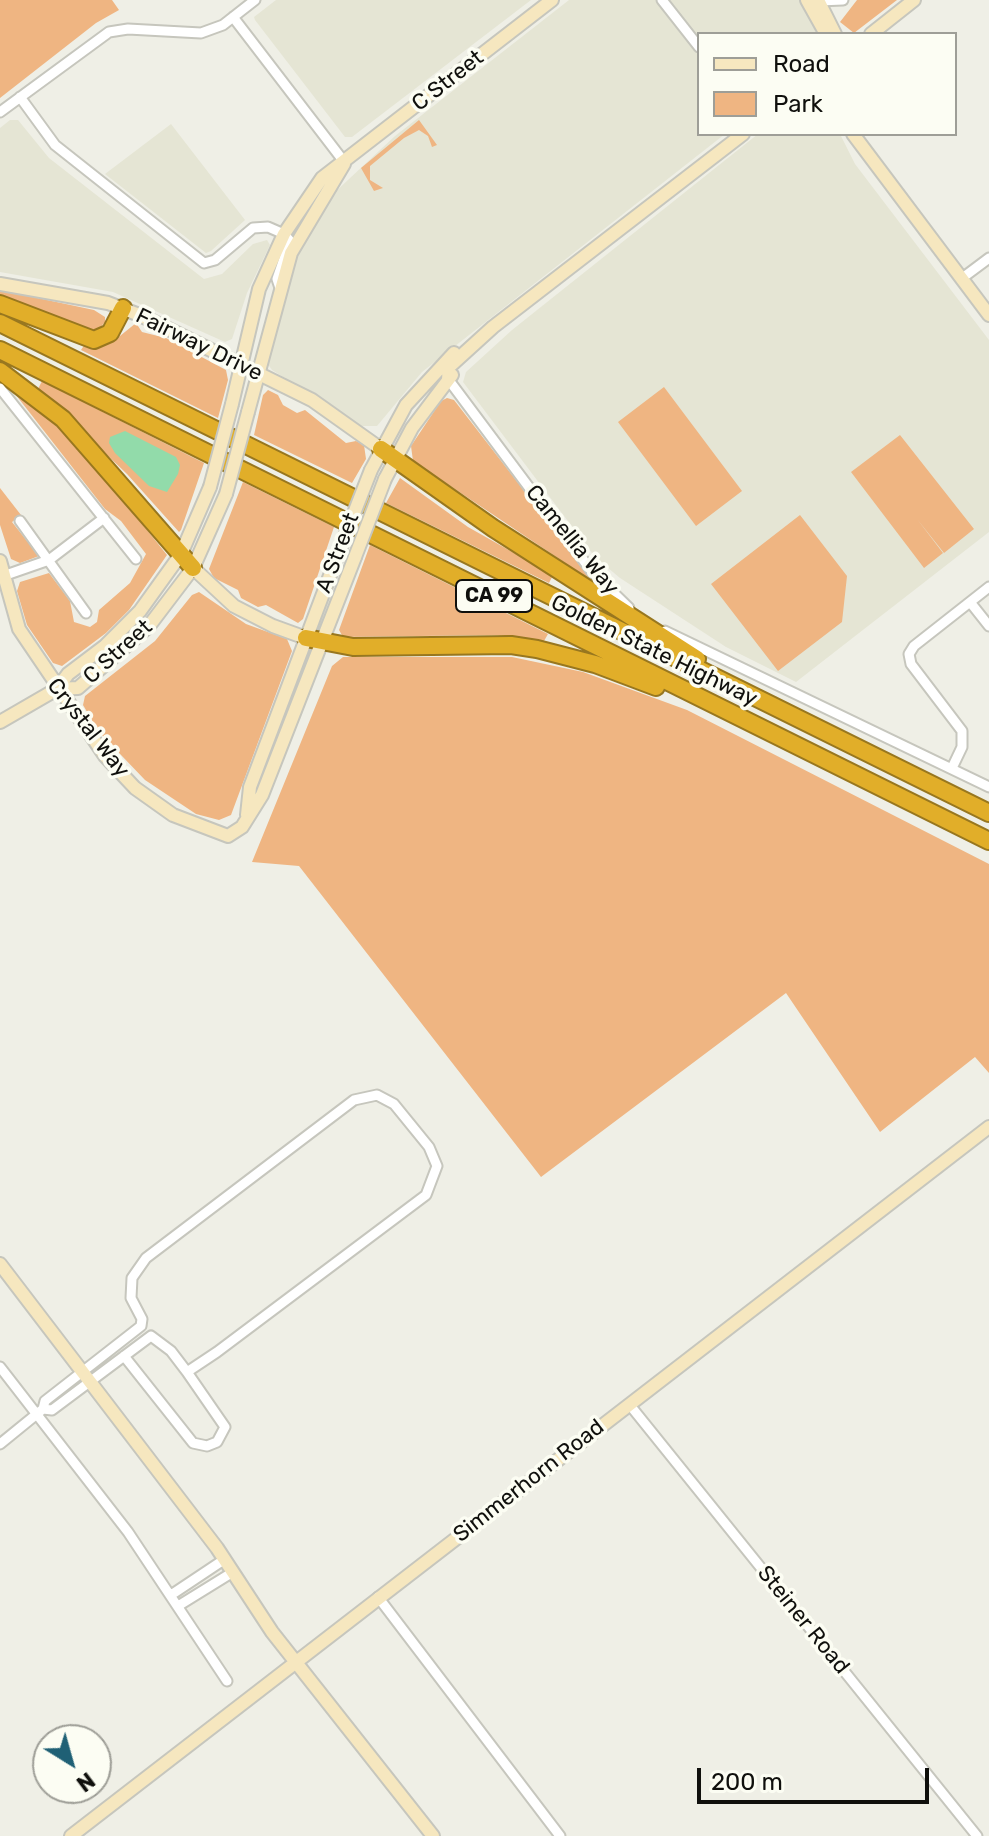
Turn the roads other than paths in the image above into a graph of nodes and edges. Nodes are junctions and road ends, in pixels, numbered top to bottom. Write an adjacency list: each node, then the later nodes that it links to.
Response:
1 (255, 0): 7 (street)
2 (552, 0): 18 (street, C Street)
3 (662, 0): 11 (street)
4 (815, 0): 6 (street); 8 (street); 9 (street)
5 (914, 0): 10 (street)
6 (842, 1)
7 (233, 17): 12 (street); 18 (street)
8 (825, 32)
9 (834, 32)
10 (874, 32)
11 (697, 44)
12 (20, 97): 13 (street); 19 (street)
13 (0, 112)
14 (731, 136): 17 (street, A Street)
15 (741, 136): 17 (street, A Street)
16 (854, 136): 21 (street)
17 (715, 153): 28 (street, A Street)
18 (345, 163): 19 (street, C Street); 23 (street, C Street)
19 (284, 234): 23 (street); 30 (street, C Street)
20 (989, 258): 21 (street)
21 (961, 279): 26 (street)
22 (0, 284): 25 (street, Fairway Drive)
23 (280, 288): 32 (street, C Street)
24 (0, 304): 25 (highway)
25 (123, 308): 30 (street, Fairway Drive)
26 (989, 315)
27 (0, 323): 50 (highway, Golden State Highway / CA 99)
28 (493, 327): 33 (street, A Street); 35 (street, A Street)
29 (0, 350): 52 (highway, Golden State Highway / CA 99)
30 (241, 365): 32 (street, Fairway Drive); 38 (street, C Street, bridge)
31 (0, 371): 38 (highway)
32 (257, 373): 35 (street, Fairway Drive); 42 (street, C Street, bridge)
33 (448, 379): 35 (street, A Street); 53 (street, Camellia Way)
34 (0, 388): 36 (street)
35 (388, 454): 48 (street, A Street, bridge); 48 (street, A Street, bridge); 50 (highway)
36 (104, 518): 39 (street); 40 (street)
37 (20, 521): 40 (street)
38 (181, 554): 42 (highway); 49 (street, C Street)
39 (136, 559)
40 (49, 560): 43 (street); 46 (street)
41 (0, 561): 43 (street, Crystal Way)
42 (193, 568): 48 (street); 49 (street, C Street)
43 (3, 576): 49 (street, Crystal Way)
44 (989, 587): 45 (street)
45 (970, 602): 47 (street); 53 (street)
46 (86, 613)
47 (989, 626)
48 (314, 640): 52 (highway); 56 (street, A Street)
49 (57, 689): 51 (street); 56 (street, Crystal Way)
50 (769, 706): 55 (highway, Golden State Highway / CA 99)
51 (0, 722)
52 (780, 737): 57 (highway, Golden State Highway / CA 99)
53 (952, 768): 54 (street, Camellia Way)
54 (989, 787)
55 (989, 813)
56 (236, 833)
57 (989, 841)
58 (989, 1127): 64 (street, Simmerhorn Road)
59 (0, 1264): 63 (street)
60 (124, 1356): 62 (street); 62 (street); 63 (street)
61 (0, 1367): 65 (street)
62 (187, 1372): 63 (street)
63 (87, 1376): 65 (street); 67 (street)
64 (629, 1404): 70 (street, Simmerhorn Road); 77 (street, Steiner Road)
65 (39, 1412): 66 (street); 69 (street)
66 (0, 1444)
67 (225, 1559): 68 (street); 69 (street)
68 (233, 1572): 71 (street); 72 (street)
69 (171, 1595): 71 (street)
70 (378, 1597): 72 (street, Simmerhorn Road); 76 (street)
71 (178, 1606): 73 (street)
72 (297, 1662): 74 (street, Simmerhorn Road); 75 (street)
73 (227, 1681)
74 (71, 1836)
75 (433, 1836)
76 (560, 1836)
77 (977, 1836)

